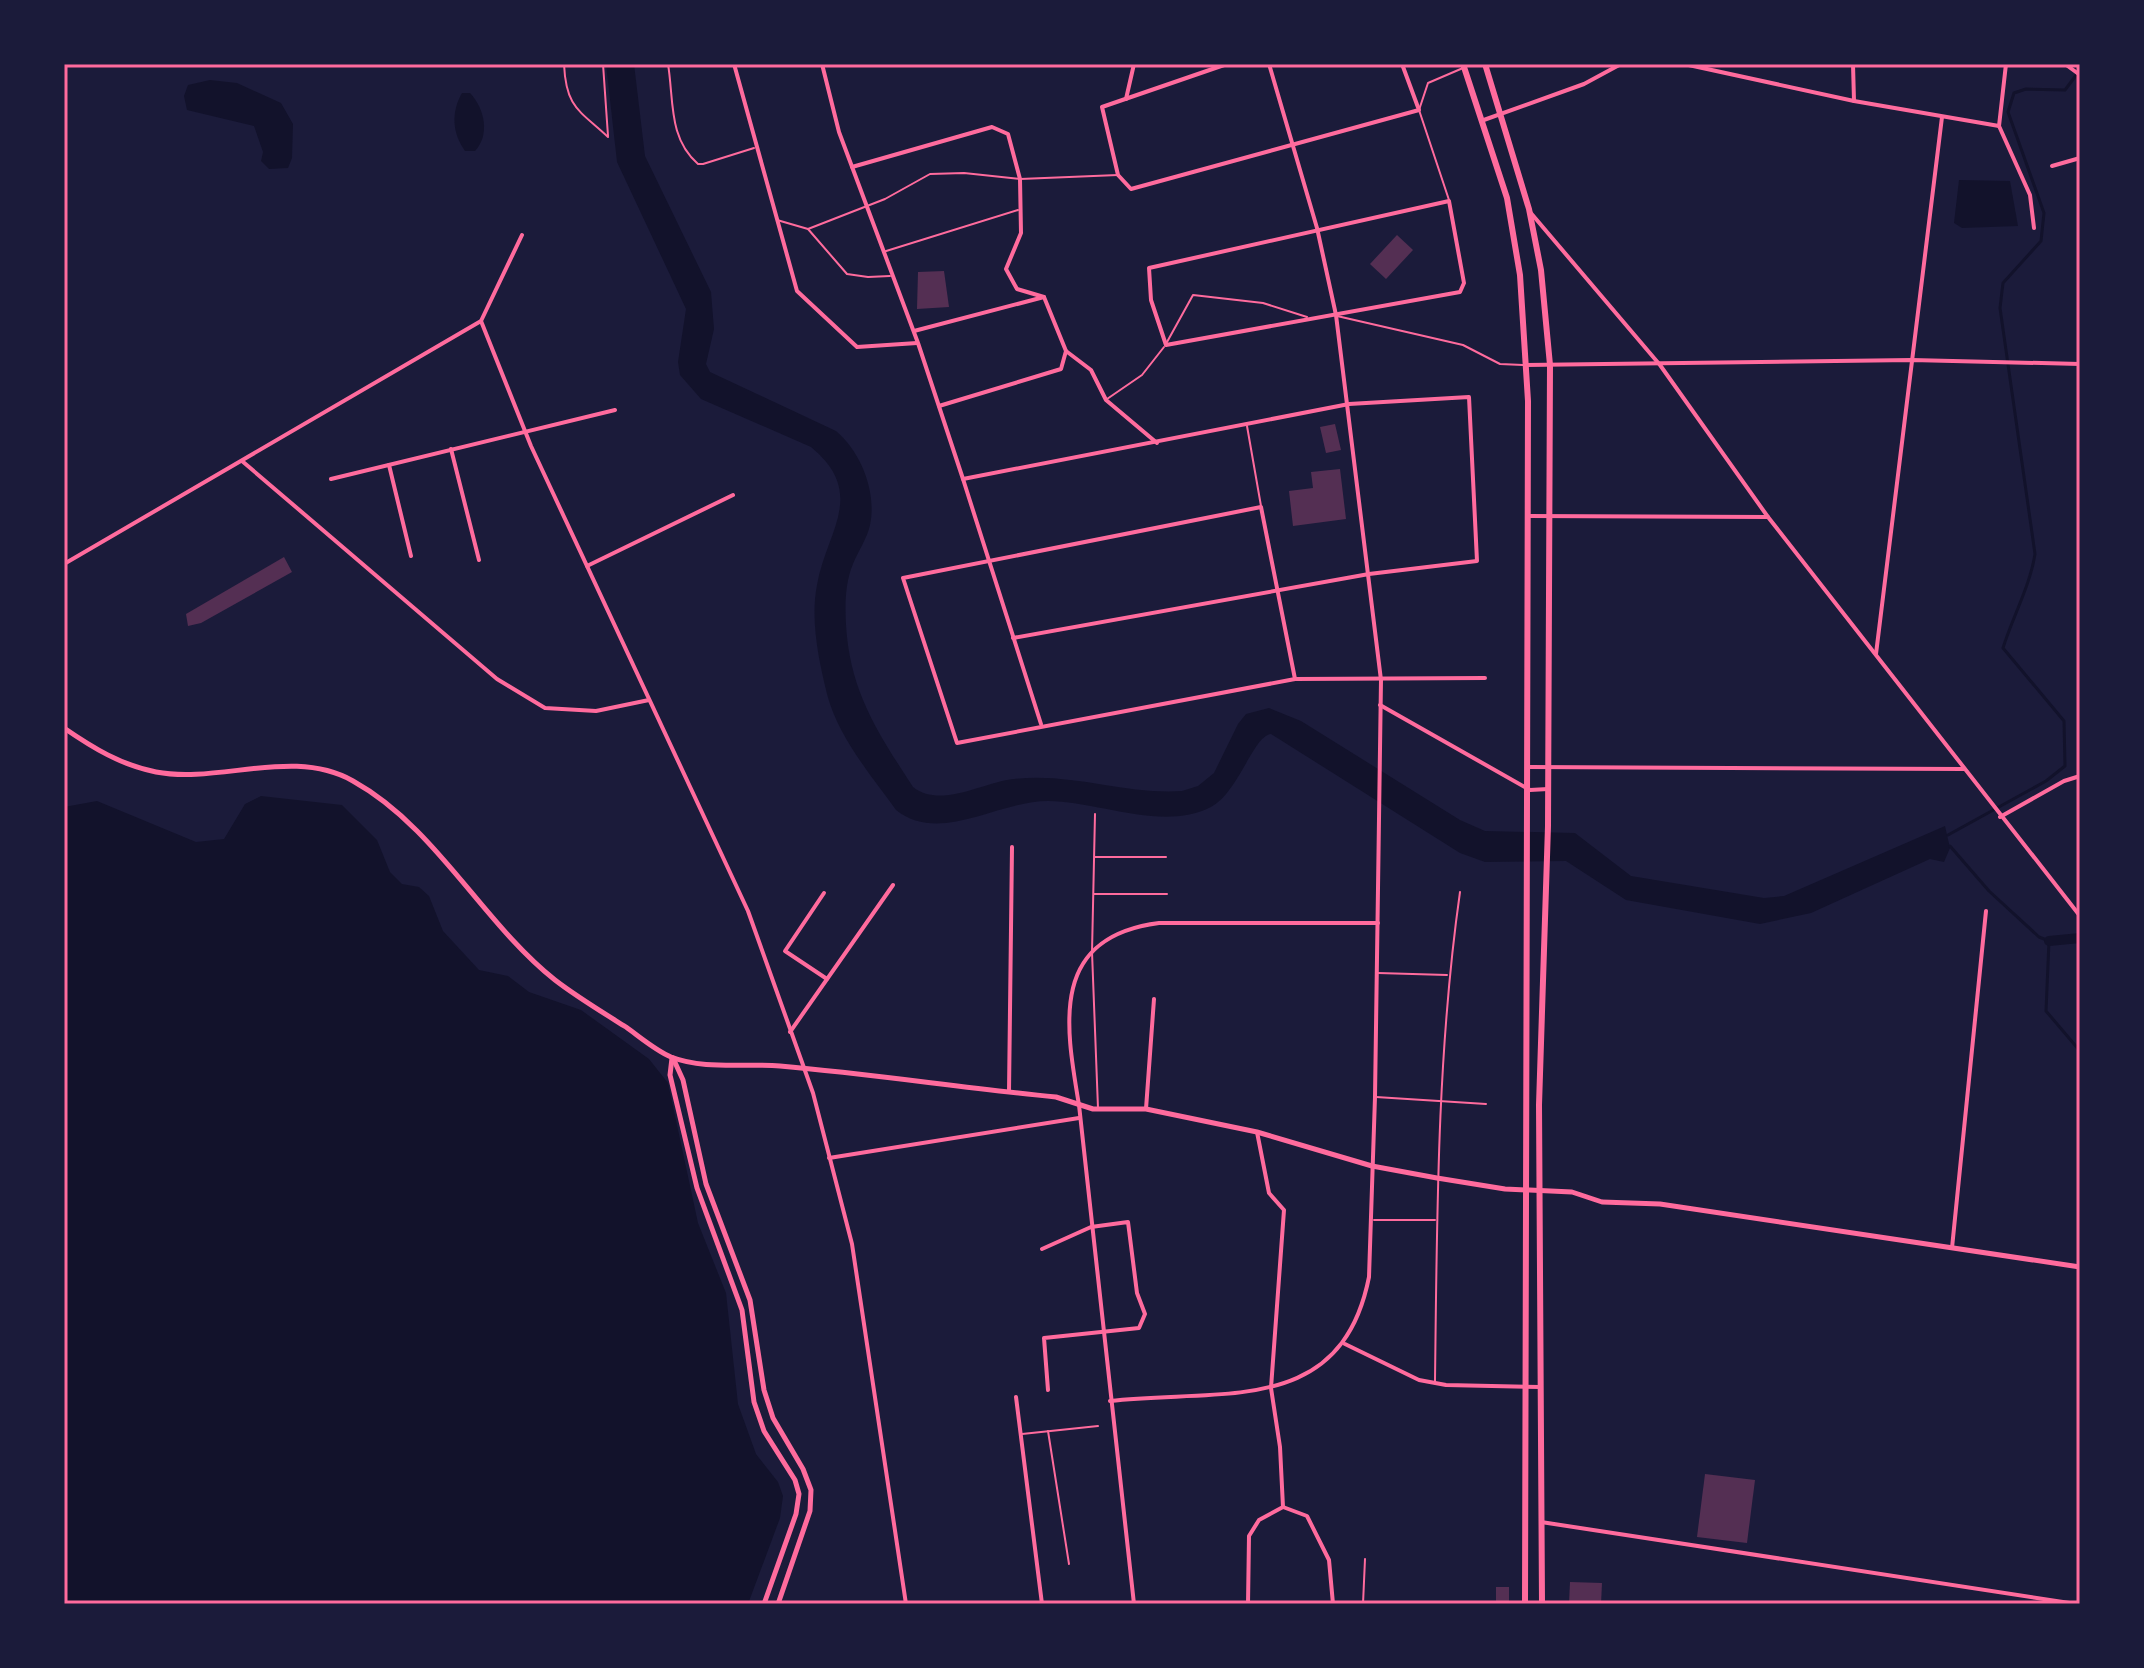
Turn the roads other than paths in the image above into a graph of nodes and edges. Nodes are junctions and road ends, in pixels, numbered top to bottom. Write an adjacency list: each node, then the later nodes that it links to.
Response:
1 (564, 64): 2 (lane)
2 (603, 64)
3 (668, 64): 26 (lane)
4 (734, 64): 26 (street)
5 (822, 64): 29 (street)
6 (1134, 64): 18 (street)
7 (1227, 64): 18 (street)
8 (1269, 64): 25 (street)
9 (1402, 64): 20 (street)
10 (1485, 64): 21 (main road)
11 (1621, 64): 21 (street)
12 (1684, 64): 19 (street)
13 (1853, 64): 19 (street)
14 (2006, 64): 24 (street)
15 (2065, 64): 17 (street)
16 (1463, 66): 20 (lane); 23 (main road)
17 (2080, 75)
18 (1126, 99): 30 (street)
19 (1854, 101): 22 (street)
20 (1419, 110): 25 (street); 32 (lane)
21 (1501, 113): 23 (street); 34 (main road)
22 (1942, 117): 24 (street); 51 (street)
23 (1481, 121): 53 (main road)
24 (1999, 126): 38 (street)
25 (1295, 146): 30 (street); 37 (street)
26 (756, 147): 36 (street)
27 (2080, 158): 28 (street)
28 (2052, 166)
29 (852, 167): 31 (street); 33 (street)
30 (1118, 175): 31 (lane)
31 (1020, 179): 33 (lane); 35 (street)
32 (1449, 201): 37 (street); 44 (street)
33 (866, 207): 39 (lane); 41 (street)
34 (1529, 209): 54 (main road); 55 (street)
35 (1018, 210): 41 (lane); 43 (street)
36 (776, 220): 39 (lane); 48 (street)
37 (1317, 228): 44 (street); 49 (street)
38 (2034, 228)
39 (808, 229): 42 (lane)
40 (522, 235): 46 (street)
41 (882, 252): 42 (street)
42 (890, 276): 47 (street)
43 (1044, 297): 47 (street); 50 (street)
44 (1336, 315): 45 (street); 53 (lane); 57 (street)
45 (1314, 320): 49 (street); 49 (lane)
46 (481, 321): 61 (street); 64 (street)
47 (914, 331): 48 (street)
48 (918, 343): 58 (street)
49 (1166, 345): 56 (lane)
50 (1066, 351): 56 (street); 58 (street)
51 (1912, 360): 52 (street); 55 (street); 81 (street)
52 (2080, 364)
53 (1525, 365): 54 (street); 70 (main road)
54 (1550, 365): 55 (street); 71 (main road)
55 (1660, 365): 72 (street)
56 (1106, 400): 62 (street)
57 (1349, 404): 60 (street); 78 (street); 78 (street)
58 (939, 406): 67 (street)
59 (615, 410): 61 (street)
60 (1246, 425): 62 (street); 69 (lane)
61 (526, 431): 63 (street); 77 (street)
62 (1157, 443): 67 (street)
63 (451, 449): 65 (street); 74 (street)
64 (242, 461): 76 (street); 85 (street)
65 (389, 465): 66 (street); 73 (street)
66 (331, 479)
67 (963, 479): 75 (street)
68 (733, 495): 77 (street)
69 (1261, 507): 75 (street); 79 (street)
70 (1528, 516): 71 (street); 90 (main road)
71 (1547, 516): 72 (street); 89 (main road)
72 (1768, 517): 81 (street)
73 (411, 556)
74 (479, 560)
75 (989, 562): 80 (street); 87 (street)
76 (64, 564)
77 (587, 566): 85 (street)
78 (1369, 574): 79 (street); 84 (street)
79 (1279, 592): 80 (street); 83 (street)
80 (1013, 638): 87 (street)
81 (1876, 655): 91 (street)
82 (1485, 678): 84 (street)
83 (1295, 679): 84 (street); 87 (street)
84 (1381, 680): 86 (street)
85 (649, 700): 113 (street)
86 (1380, 705): 94 (street); 107 (street)
87 (1041, 725)
88 (64, 728): 114 (street)
89 (1548, 765): 90 (street); 91 (street); 93 (main road)
90 (1530, 767): 94 (main road)
91 (1964, 769): 96 (street)
92 (2080, 776): 96 (street)
93 (1548, 789): 94 (street); 129 (main road)
94 (1530, 790): 128 (main road)
95 (1095, 814): 98 (lane)
96 (1999, 815): 106 (street)
97 (1012, 847): 116 (street)
98 (1094, 857): 99 (lane); 103 (lane)
99 (1166, 857)
100 (893, 885): 111 (street)
101 (1460, 892): 110 (lane)
102 (824, 893): 111 (street)
103 (1093, 894): 104 (lane); 108 (lane)
104 (1167, 894)
105 (1986, 911): 133 (street)
106 (2080, 916)
107 (1378, 923): 108 (street); 109 (street)
108 (1092, 952): 120 (street); 121 (lane)
109 (1376, 973): 110 (lane); 117 (street)
110 (1448, 975): 118 (lane)
111 (827, 979): 113 (street)
112 (1154, 999): 122 (street)
113 (790, 1032): 115 (street)
114 (672, 1057): 115 (street); 151 (street); 153 (street)
115 (804, 1070): 116 (street); 125 (street)
116 (1009, 1092): 120 (street)
117 (1375, 1097): 118 (lane); 126 (street)
118 (1442, 1101): 119 (lane); 127 (lane)
119 (1486, 1104)
120 (1079, 1105): 121 (street); 123 (street)
121 (1098, 1109): 122 (street)
122 (1146, 1109): 124 (street)
123 (1080, 1118): 125 (street); 132 (street)
124 (1257, 1132): 126 (street); 141 (street)
125 (829, 1158): 156 (street)
126 (1372, 1166): 127 (street); 130 (street)
127 (1437, 1178): 128 (street); 131 (lane)
128 (1525, 1190): 129 (street); 139 (main road)
129 (1541, 1190): 133 (street); 140 (main road)
130 (1370, 1220): 131 (lane); 137 (street)
131 (1437, 1220): 138 (lane)
132 (1091, 1227): 134 (street); 136 (street); 136 (street)
133 (1952, 1248): 135 (street)
134 (1042, 1249)
135 (2080, 1267)
136 (1102, 1330): 142 (street); 144 (street)
137 (1345, 1344): 138 (street); 141 (street)
138 (1435, 1383): 139 (street)
139 (1524, 1387): 140 (street); 162 (main road)
140 (1540, 1387): 149 (main road)
141 (1271, 1388): 144 (street); 148 (street)
142 (1048, 1390)
143 (1016, 1397): 147 (street)
144 (1110, 1401): 158 (street)
145 (1098, 1426): 146 (lane)
146 (1048, 1431): 147 (lane); 152 (lane)
147 (1021, 1434): 157 (street)
148 (1283, 1507): 159 (street); 160 (street)
149 (1541, 1522): 163 (main road); 164 (street)
150 (1365, 1559): 161 (lane)
151 (778, 1564): 153 (street); 154 (street)
152 (1069, 1564)
153 (790, 1568): 155 (street)
154 (764, 1604)
155 (778, 1604)
156 (906, 1604)
157 (1042, 1604)
158 (1134, 1604)
159 (1248, 1604)
160 (1333, 1604)
161 (1363, 1604)
162 (1525, 1604)
163 (1542, 1604)
164 (2076, 1604)

